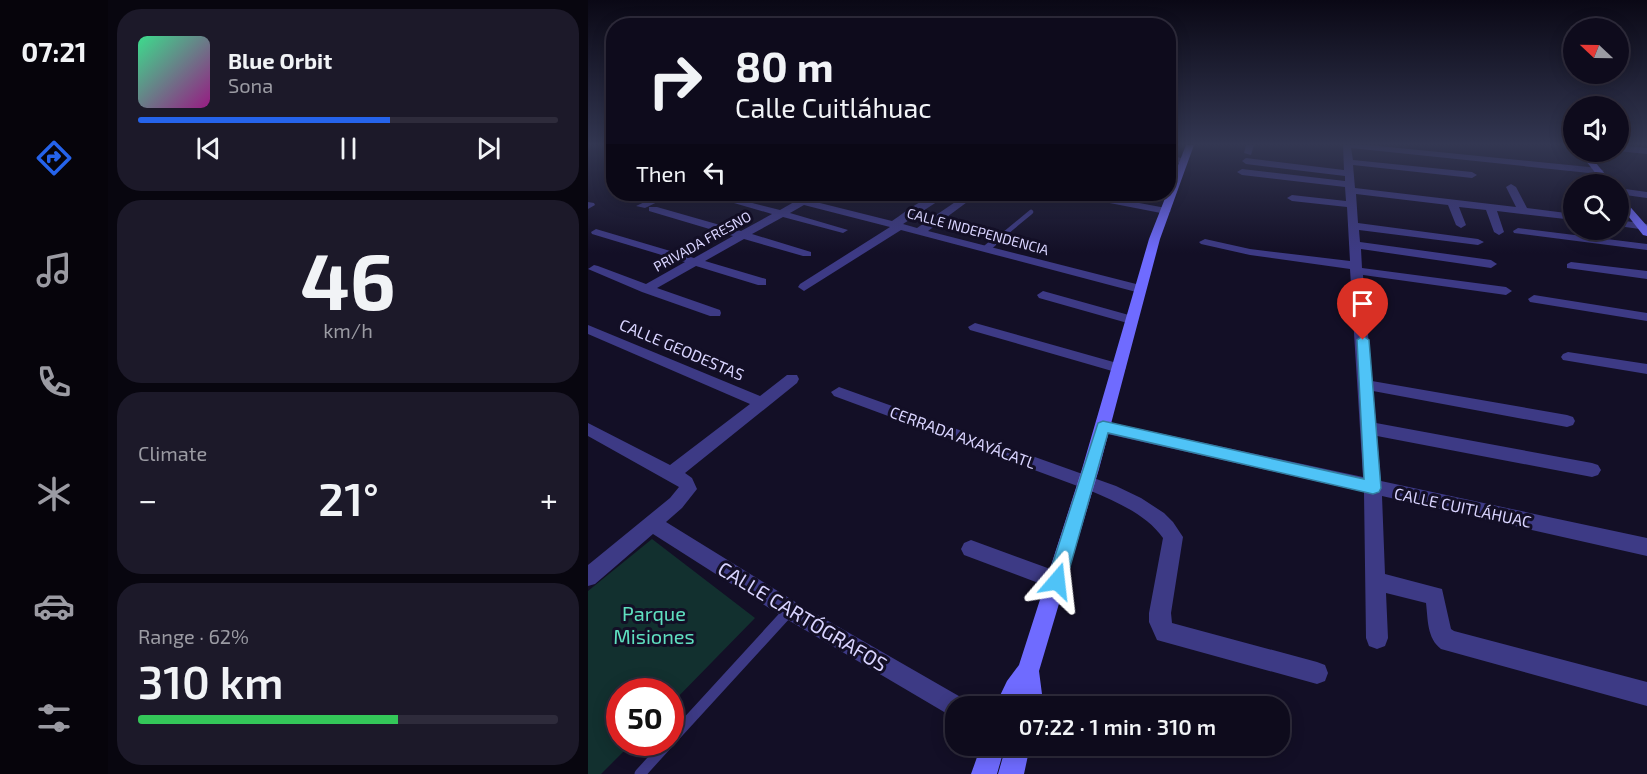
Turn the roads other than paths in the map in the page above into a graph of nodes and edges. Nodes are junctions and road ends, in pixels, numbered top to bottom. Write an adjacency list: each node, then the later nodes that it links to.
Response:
1 (1304, 181): 4 (street)
2 (1351, 181): 4 (street)
3 (1512, 187): 20 (street)
4 (1351, 188): 15 (street); 16 (street)
5 (1629, 193): 6 (street)
6 (1647, 195)
7 (1292, 198): 16 (street)
8 (660, 201): 34 (street)
9 (736, 201): 22 (street)
10 (804, 201): 22 (street, PRIVADA FRESNO); 24 (street, CALLE INDEPENDENCIA)
11 (928, 201): 24 (street)
12 (963, 201): 30 (street)
13 (1115, 201): 19 (street)
14 (1168, 201): 19 (main road)
15 (1452, 202): 17 (street); 25 (street)
16 (1352, 205): 27 (street)
17 (1490, 207): 20 (street); 33 (street)
18 (1629, 209): 28 (main road)
19 (1166, 211): 50 (main road)
20 (1523, 211): 23 (street)
21 (1031, 212): 39 (lane)
22 (783, 213): 29 (street); 34 (street, PRIVADA FRESNO)
23 (1563, 216)
24 (897, 225): 30 (street, CALLE INDEPENDENCIA); 48 (street)
25 (1461, 225)
26 (1629, 225): 28 (street)
27 (1354, 226): 36 (street); 37 (street)
28 (1645, 228)
29 (843, 230)
30 (920, 231): 39 (street, CALLE INDEPENDENCIA)
31 (1518, 231): 38 (street)
32 (596, 232): 41 (street)
33 (1499, 232)
34 (742, 236): 40 (street); 41 (street, PRIVADA FRESNO)
35 (1205, 242): 44 (street)
36 (1478, 242)
37 (1356, 244): 42 (street); 44 (street)
38 (1647, 247)
39 (987, 248): 50 (street, CALLE INDEPENDENCIA)
40 (806, 255)
41 (694, 262): 47 (street); 49 (street, PRIVADA FRESNO)
42 (1491, 264)
43 (1571, 266): 46 (street)
44 (1358, 269): 51 (street); 63 (street)
45 (598, 270): 49 (street)
46 (1647, 275)
47 (763, 282)
48 (804, 287)
49 (646, 289): 54 (street)
50 (1140, 289): 56 (main road)
51 (1506, 291)
52 (1043, 295): 56 (street)
53 (1534, 299): 55 (street)
54 (714, 314)
55 (1647, 317)
56 (1131, 320): 60 (main road)
57 (975, 327): 60 (street)
58 (592, 335): 65 (street, CALLE GEODESTAS)
59 (1568, 357): 61 (street)
60 (1119, 368): 67 (main road)
61 (1647, 369)
62 (792, 379): 65 (street)
63 (1366, 385): 66 (street); 68 (street)
64 (839, 392): 72 (street, CERRADA AXAYÁCATL)
65 (762, 403): 71 (street)
66 (1567, 421)
67 (1103, 427): 72 (main road); 73 (street, CALLE CUITLÁHUAC)
68 (1369, 428): 70 (street); 73 (street)
69 (588, 429): 71 (street)
70 (1592, 470)
71 (671, 474): 74 (street)
72 (1087, 482): 78 (main road); 83 (street, CERRADA AXAYÁCATL)
73 (1373, 488): 75 (street, CALLE CUITLÁHUAC); 79 (street)
74 (652, 523): 77 (street); 80 (street, CALLE CARTÓGRAFOS)
75 (1647, 547)
76 (971, 549): 78 (street)
77 (588, 577)
78 (1057, 581): 82 (main road)
79 (1376, 581): 81 (street); 84 (street)
80 (790, 610): 87 (street, CALLE CARTÓGRAFOS); 88 (lane)
81 (1377, 638)
82 (1028, 671): 85 (main road); 86 (main road)
83 (1317, 673)
84 (1647, 694)
85 (1012, 696)
86 (1030, 696)
87 (945, 701)
88 (684, 727)
89 (657, 756): 92 (lane)
90 (990, 756): 93 (main road)
91 (1016, 756): 94 (main road)
92 (640, 774)
93 (984, 774)
94 (1011, 774)

